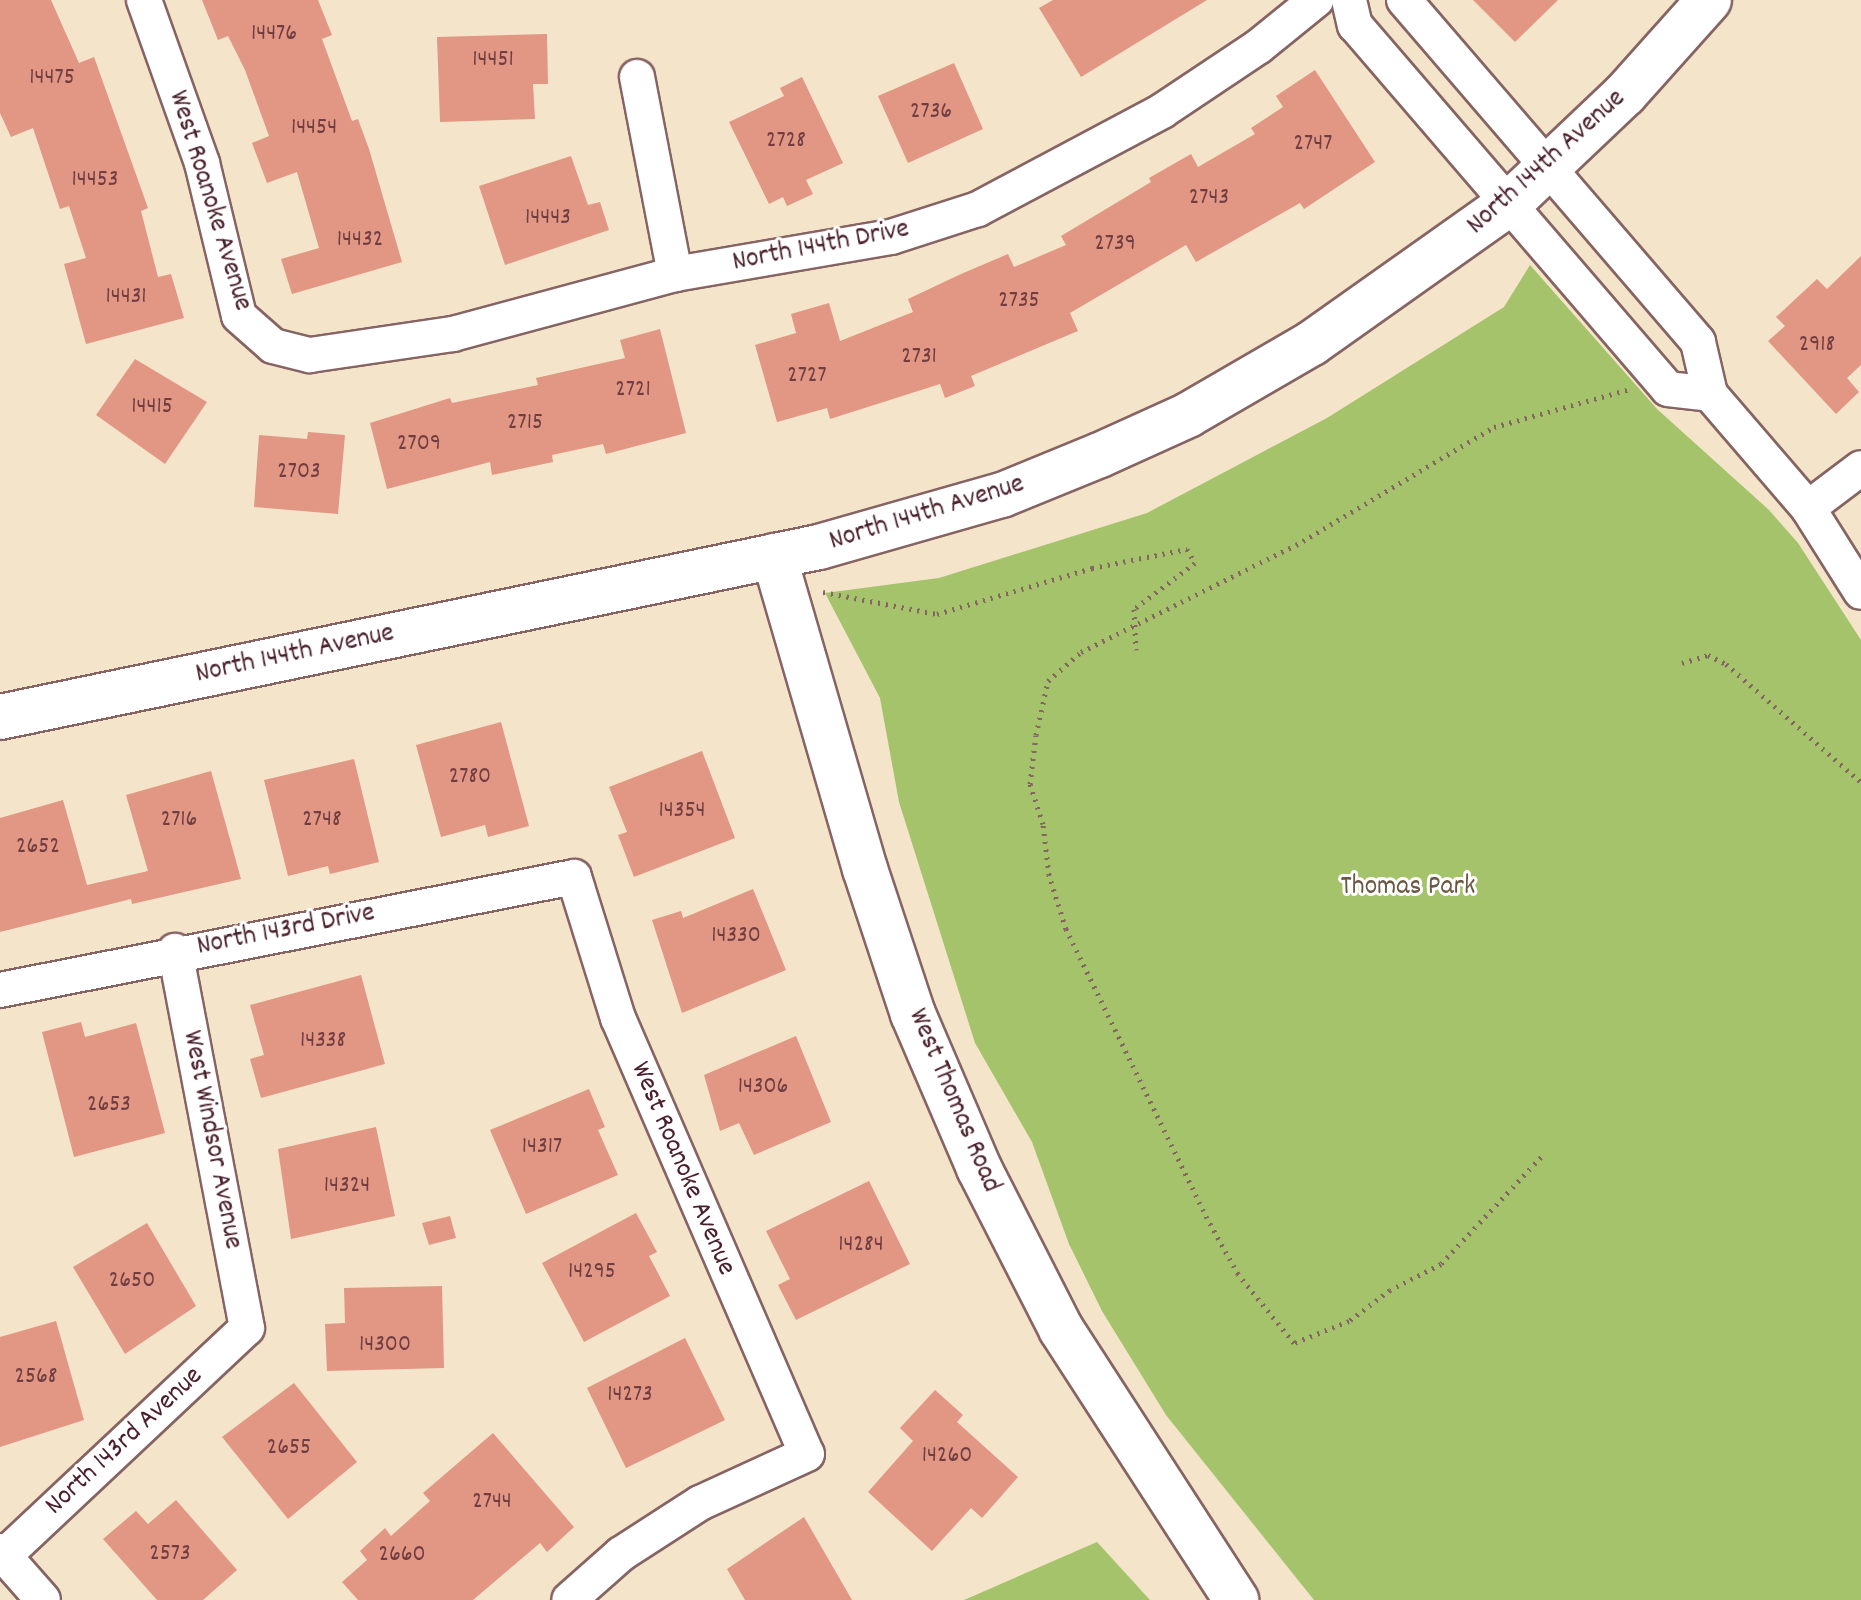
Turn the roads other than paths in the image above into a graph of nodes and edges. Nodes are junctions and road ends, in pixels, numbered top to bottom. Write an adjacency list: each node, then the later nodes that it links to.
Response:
1 (144, 0): 10 (street, West Roanoke Avenue)
2 (1316, 0): 9 (street, North 144th Drive)
3 (1349, 0): 8 (street)
4 (1404, 0): 7 (street)
5 (1709, 0): 7 (main road, North 144th Avenue)
6 (637, 77): 9 (street)
7 (1546, 170): 8 (main road, North 144th Avenue); 11 (street)
8 (1510, 203): 11 (street); 14 (main road, North 144th Avenue)
9 (675, 274): 10 (street, North 144th Drive)
10 (273, 346)
11 (1710, 394): 13 (street)
12 (1861, 468): 13 (street)
13 (1808, 508): 15 (street)
14 (774, 556): 16 (main road, North 144th Avenue); 24 (main road, West Thomas Road)
15 (1861, 592)
16 (0, 717)
17 (574, 877): 18 (street, North 143rd Drive); 23 (street, West Roanoke Avenue)
18 (175, 951): 19 (street, North 143rd Drive); 20 (street, West Windsor Avenue)
19 (0, 990)
20 (247, 1328): 21 (street, North 143rd Avenue)
21 (2, 1553): 22 (street)
22 (43, 1600)
23 (569, 1600)
24 (1236, 1600)

